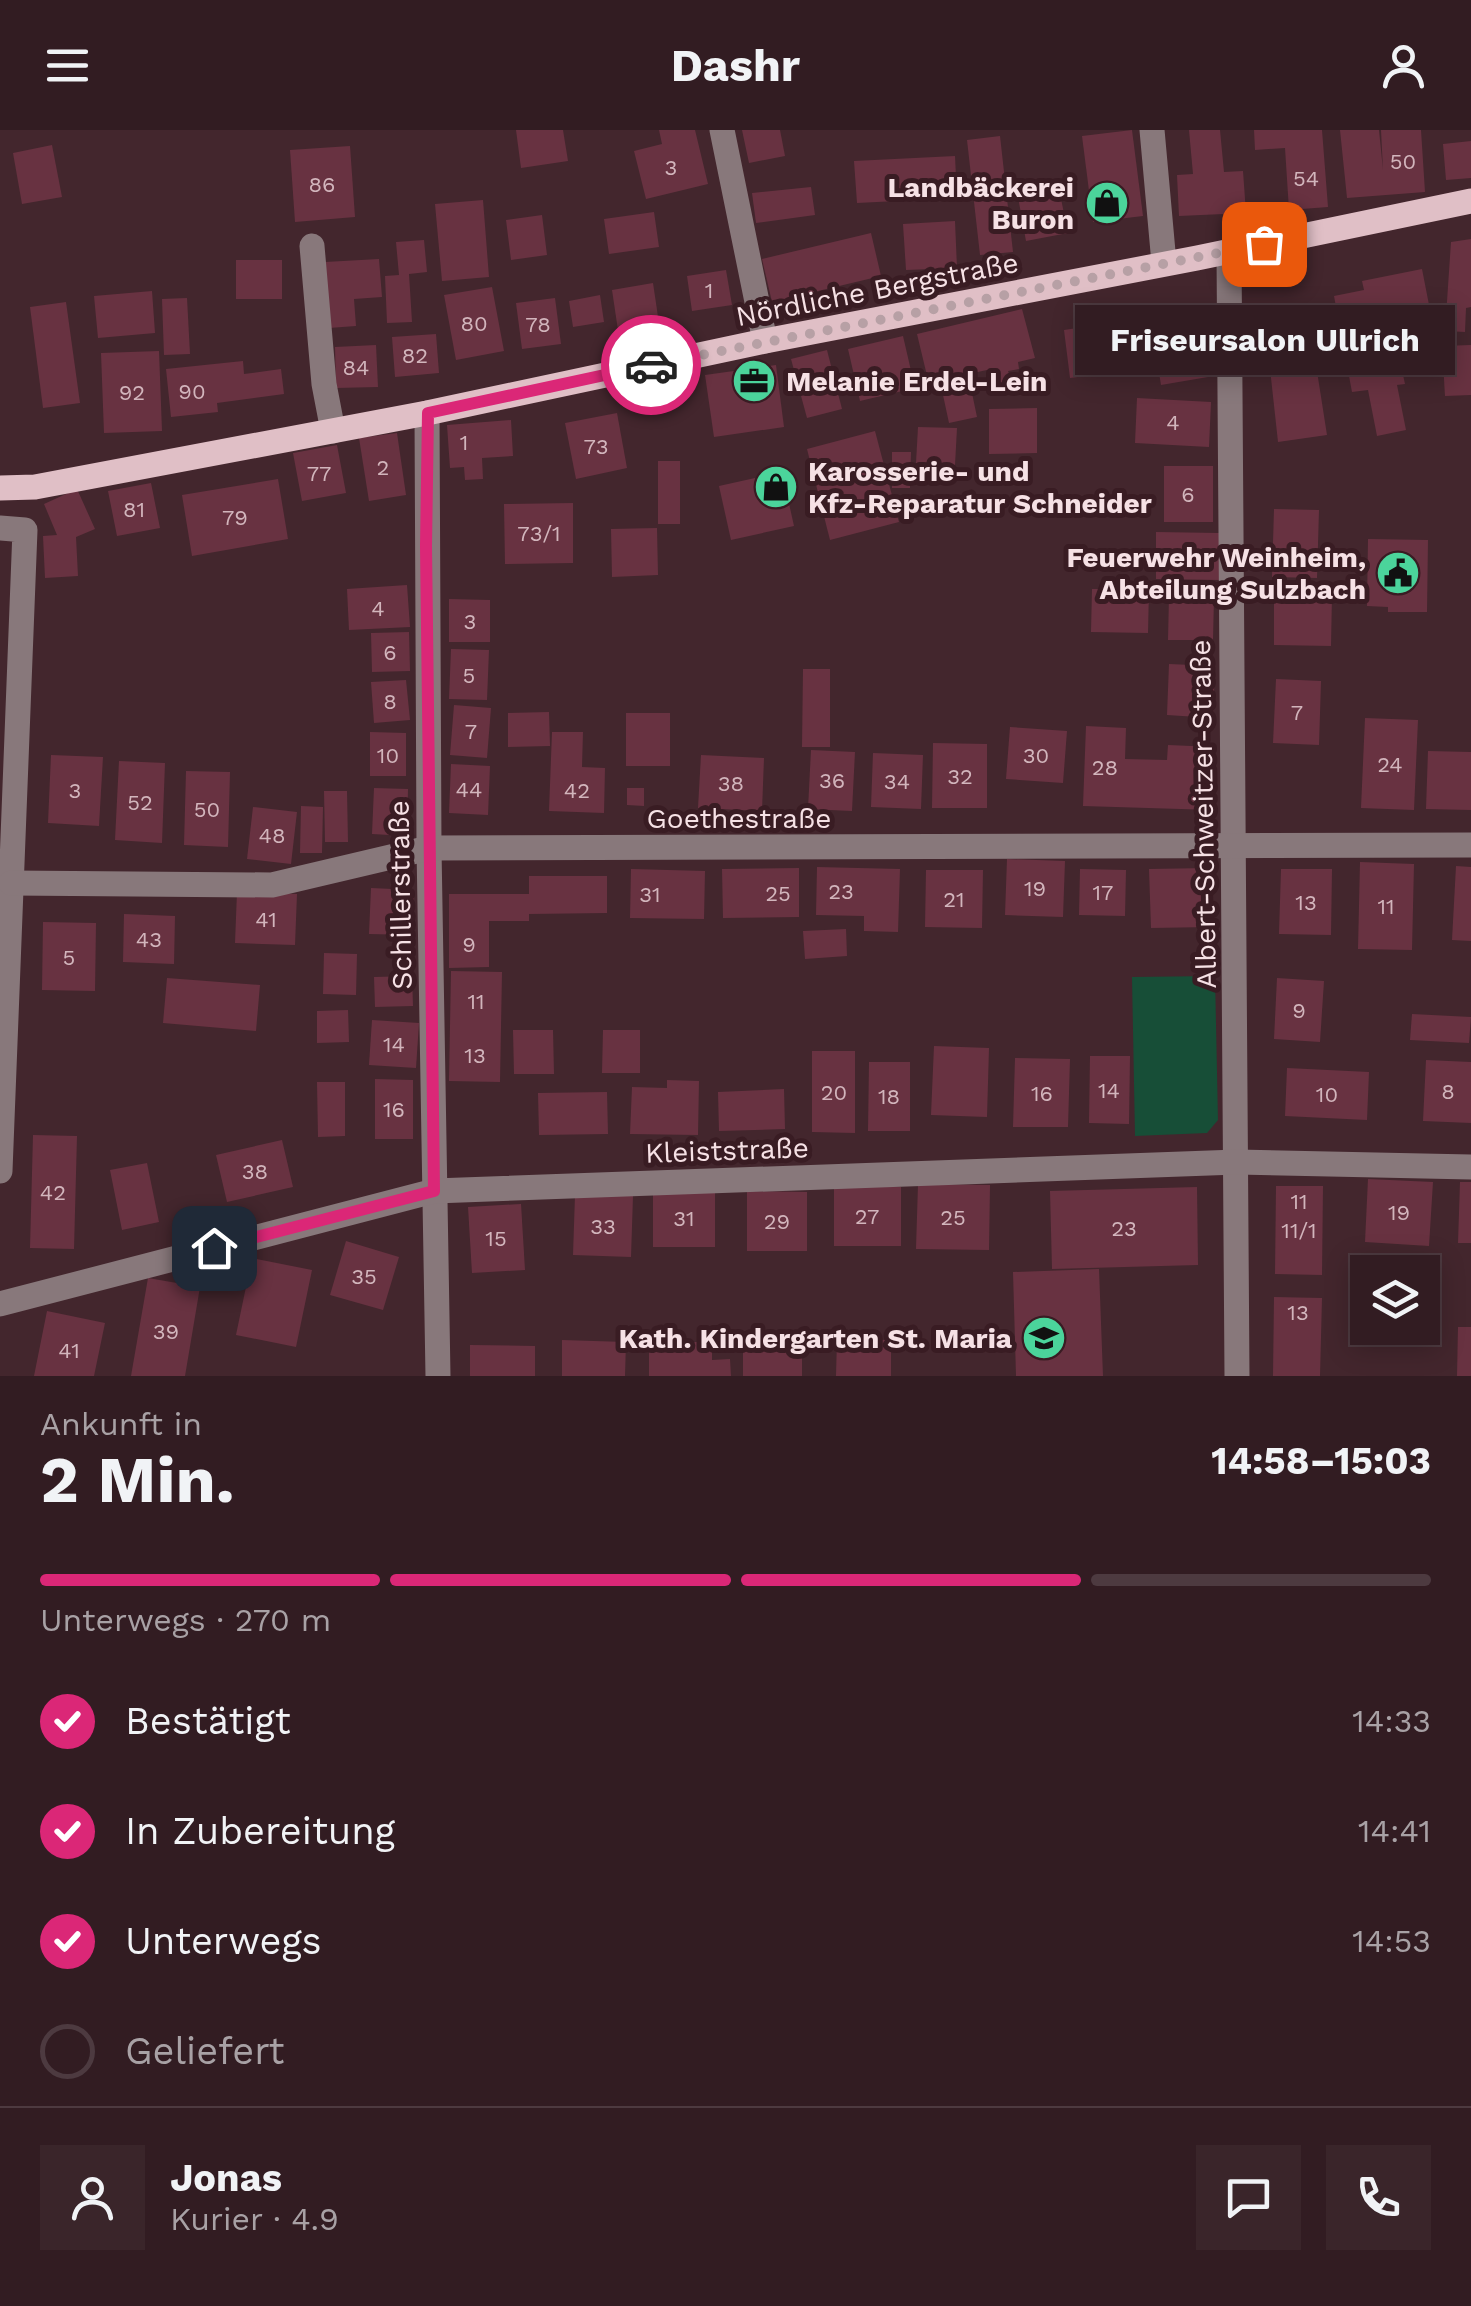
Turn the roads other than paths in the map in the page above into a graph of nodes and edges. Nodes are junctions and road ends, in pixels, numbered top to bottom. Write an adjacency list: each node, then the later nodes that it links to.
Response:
1 (722, 130): 7 (street)
2 (1152, 130): 6 (street)
3 (1471, 201): 5 (main road, Nördliche Bergstraße)
4 (312, 246): 9 (street)
5 (1229, 252): 6 (main road, Nördliche Bergstraße); 14 (street, Albert-Schweitzer-Straße)
6 (1164, 264): 7 (main road, Nördliche Bergstraße)
7 (764, 341): 8 (main road, Nördliche Bergstraße)
8 (428, 413): 9 (main road, Nördliche Bergstraße); 13 (street, Schillerstraße)
9 (333, 431): 10 (main road, Nördliche Bergstraße)
10 (0, 488)
11 (12, 529): 15 (street)
12 (1471, 845): 14 (street, Goethestraße)
13 (429, 848): 14 (street, Goethestraße); 15 (street, Goethestraße); 19 (street, Schillerstraße)
14 (1234, 848): 16 (street, Albert-Schweitzer-Straße)
15 (11, 884): 18 (street)
16 (1237, 1162): 17 (street, Kleiststraße); 19 (street, Kleiststraße); 22 (street, Albert-Schweitzer-Straße)
17 (1471, 1167)
18 (0, 1172)
19 (434, 1191): 20 (street, Kleiststraße); 21 (street, Schillerstraße)
20 (0, 1304)
21 (438, 1376)
22 (1237, 1376)

